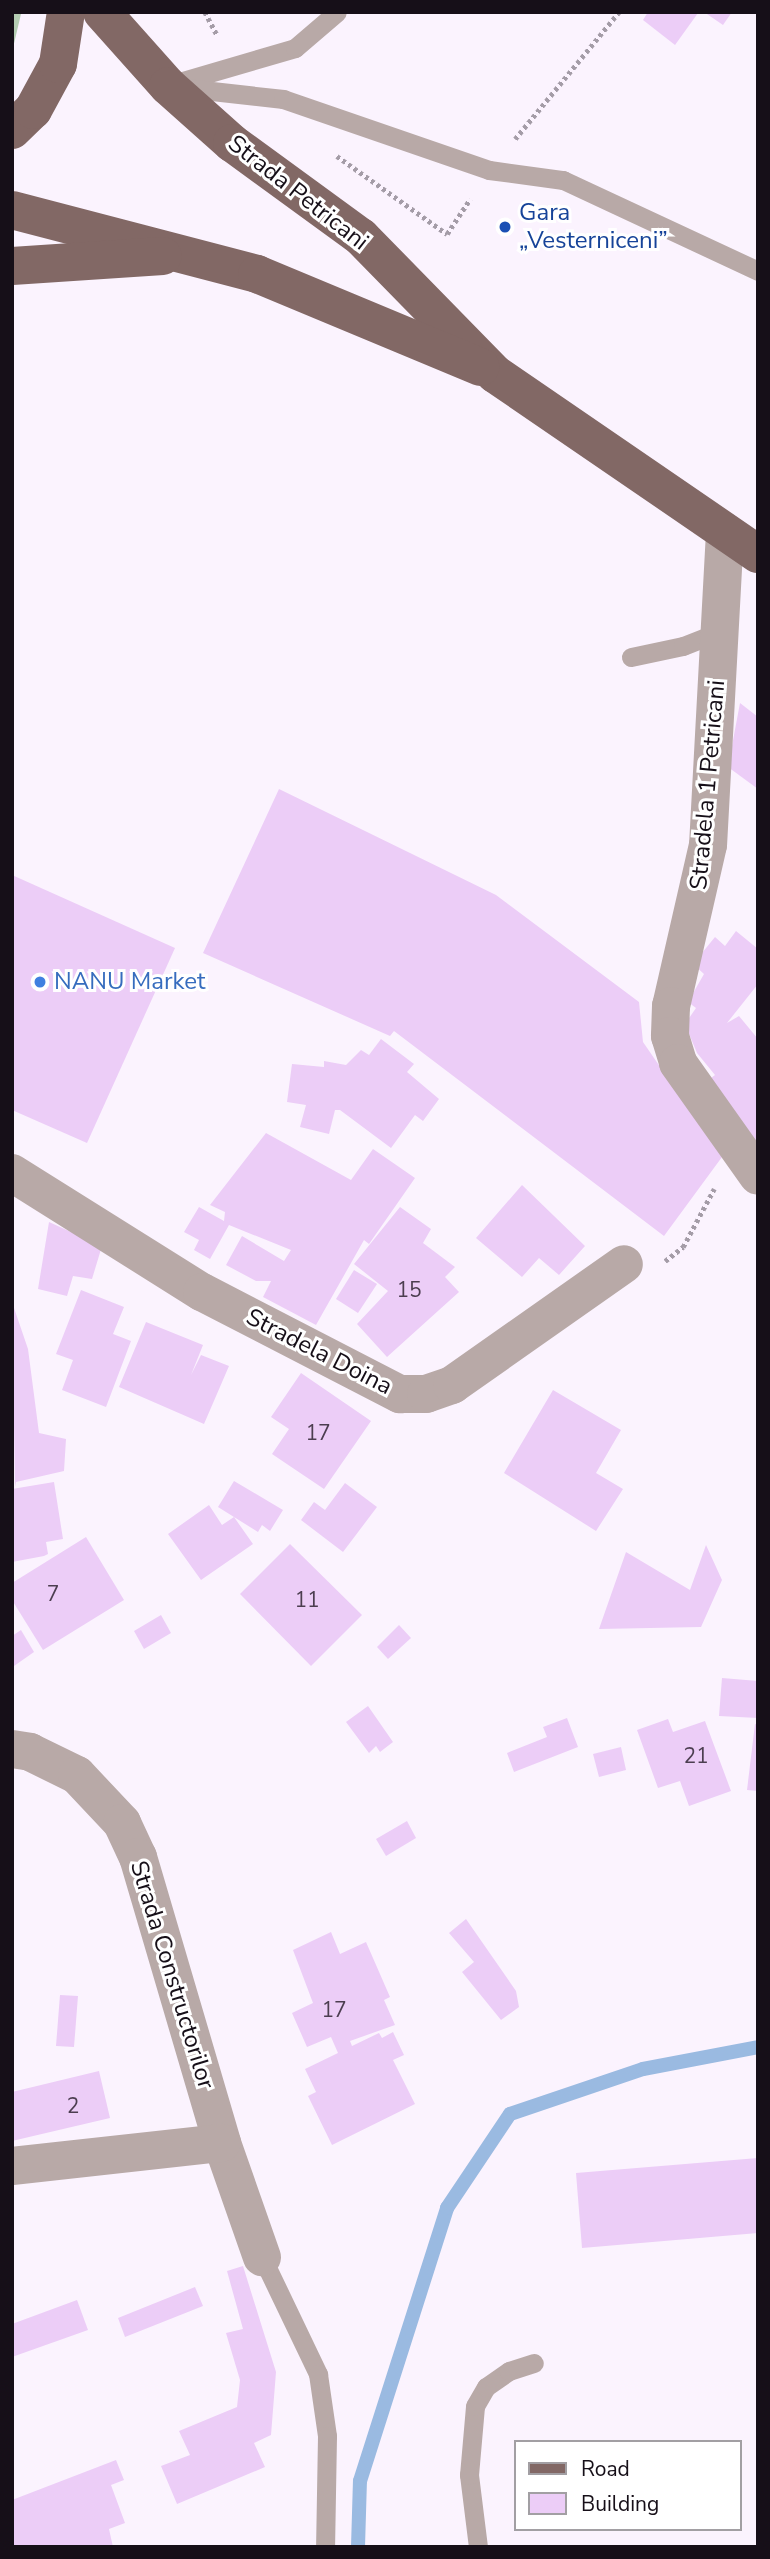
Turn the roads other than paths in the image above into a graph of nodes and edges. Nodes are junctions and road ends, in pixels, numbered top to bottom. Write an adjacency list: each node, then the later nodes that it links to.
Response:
1 (66, 12): 5 (main road)
2 (102, 12): 4 (main road, Strada Petricani)
3 (337, 12): 4 (lane)
4 (168, 86): 9 (lane); 10 (main road, Strada Petricani)
5 (12, 130)
6 (12, 209): 7 (main road, Strada Petricani)
7 (190, 253): 8 (main road); 10 (main road, Strada Petricani)
8 (12, 266)
9 (758, 271)
10 (495, 373): 11 (main road, Strada Petricani)
11 (725, 532): 12 (main road, Strada Petricani); 13 (street, Stradela 1 Petricani)
12 (758, 554)
13 (721, 631): 14 (lane); 15 (street, Stradela 1 Petricani)
14 (631, 657)
15 (748, 1164)
16 (12, 1173): 17 (street, Stradela Doina)
17 (624, 1264)
18 (12, 1749): 19 (street, Strada Constructorilor)
19 (222, 2143): 20 (street); 21 (street, Strada Constructorilor)
20 (12, 2166)
21 (262, 2257): 23 (lane)
22 (534, 2363): 24 (lane)
23 (325, 2547)
24 (478, 2547)

